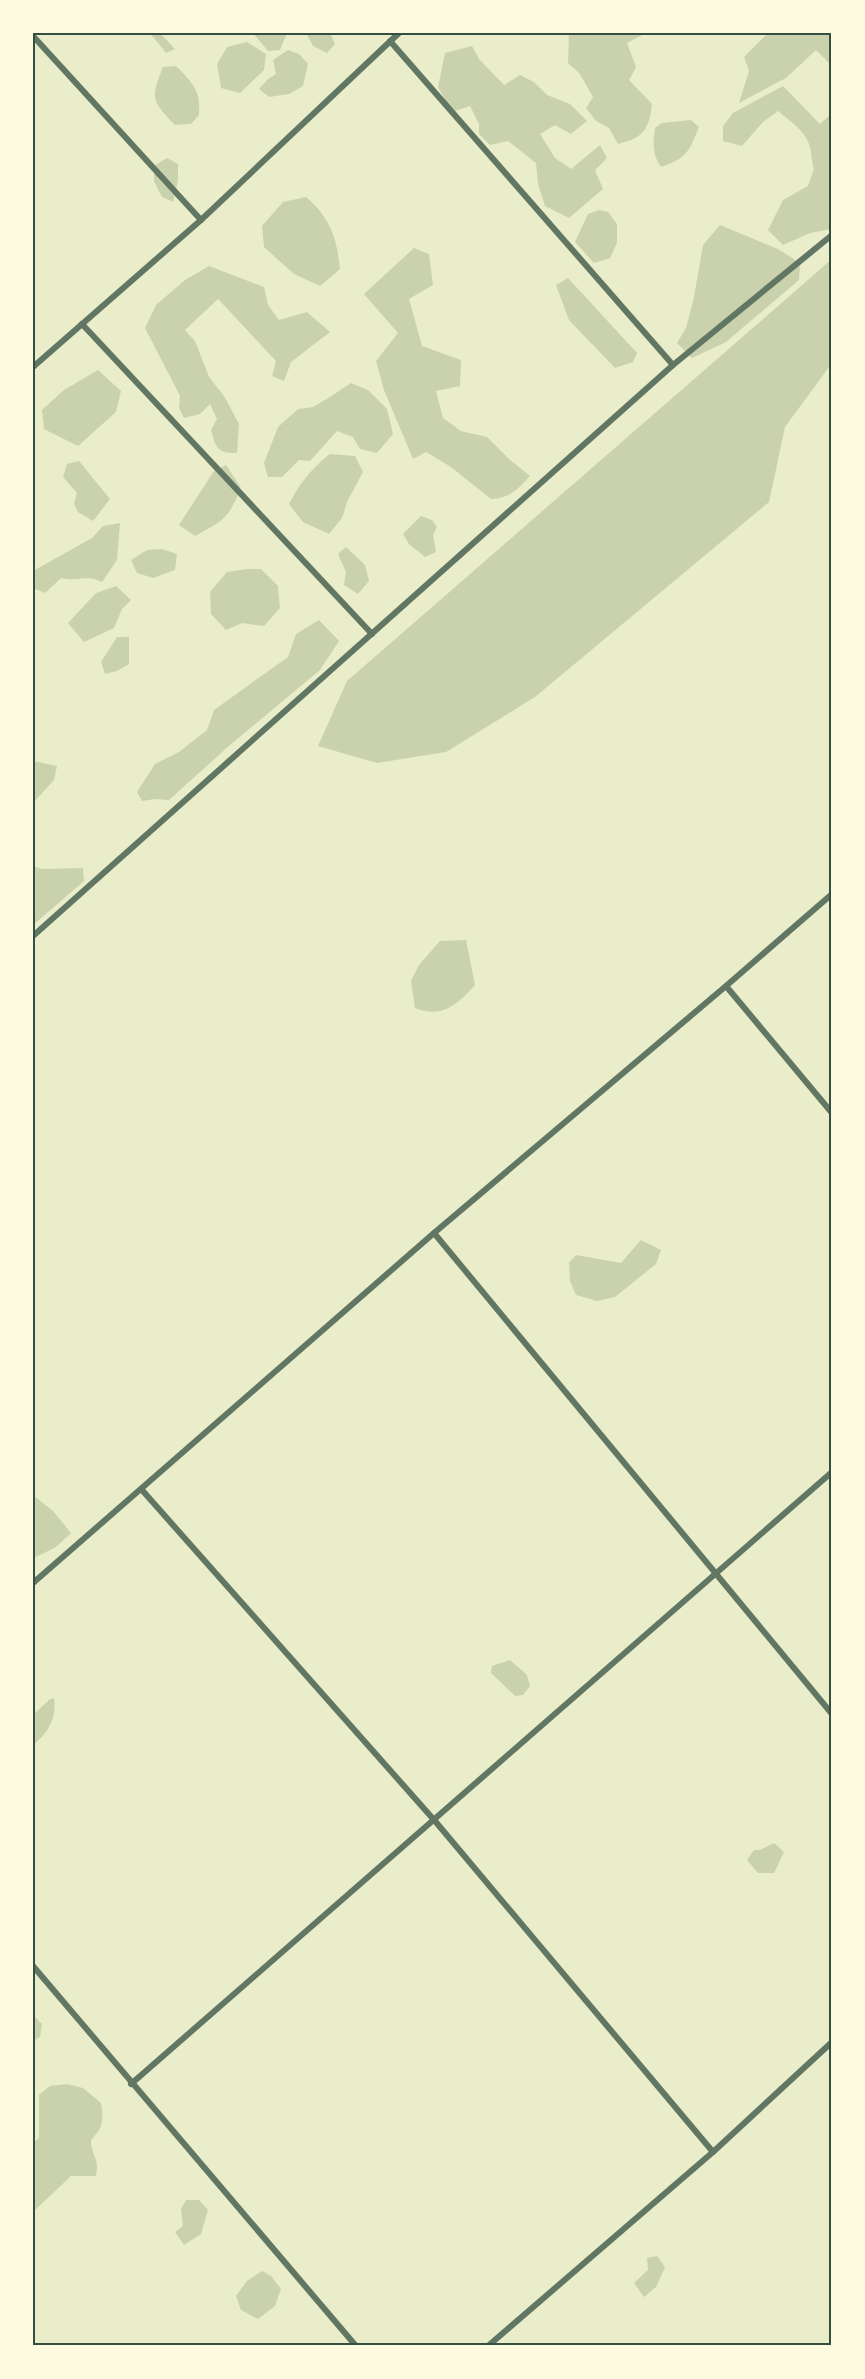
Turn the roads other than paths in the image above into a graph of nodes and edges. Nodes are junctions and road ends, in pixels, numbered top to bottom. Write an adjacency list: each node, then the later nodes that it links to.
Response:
1 (399, 33): 3 (street)
2 (33, 36): 4 (street)
3 (390, 41): 4 (street); 7 (street)
4 (201, 220): 6 (street)
5 (832, 235): 7 (street)
6 (82, 324): 8 (street); 9 (street)
7 (673, 364): 9 (street)
8 (33, 367)
9 (372, 634): 11 (street)
10 (832, 894): 12 (street)
11 (33, 936)
12 (726, 986): 13 (street); 14 (street)
13 (832, 1113)
14 (434, 1233): 16 (street); 17 (street)
15 (832, 1472): 17 (street)
16 (142, 1490): 18 (street); 20 (street)
17 (716, 1572): 19 (street); 20 (street)
18 (33, 1583)
19 (832, 1714)
20 (435, 1821): 23 (street); 24 (street)
21 (33, 1966): 23 (street)
22 (832, 2042): 24 (street)
23 (131, 2084): 25 (street)
24 (713, 2152): 26 (street)
25 (356, 2346)
26 (488, 2346)

